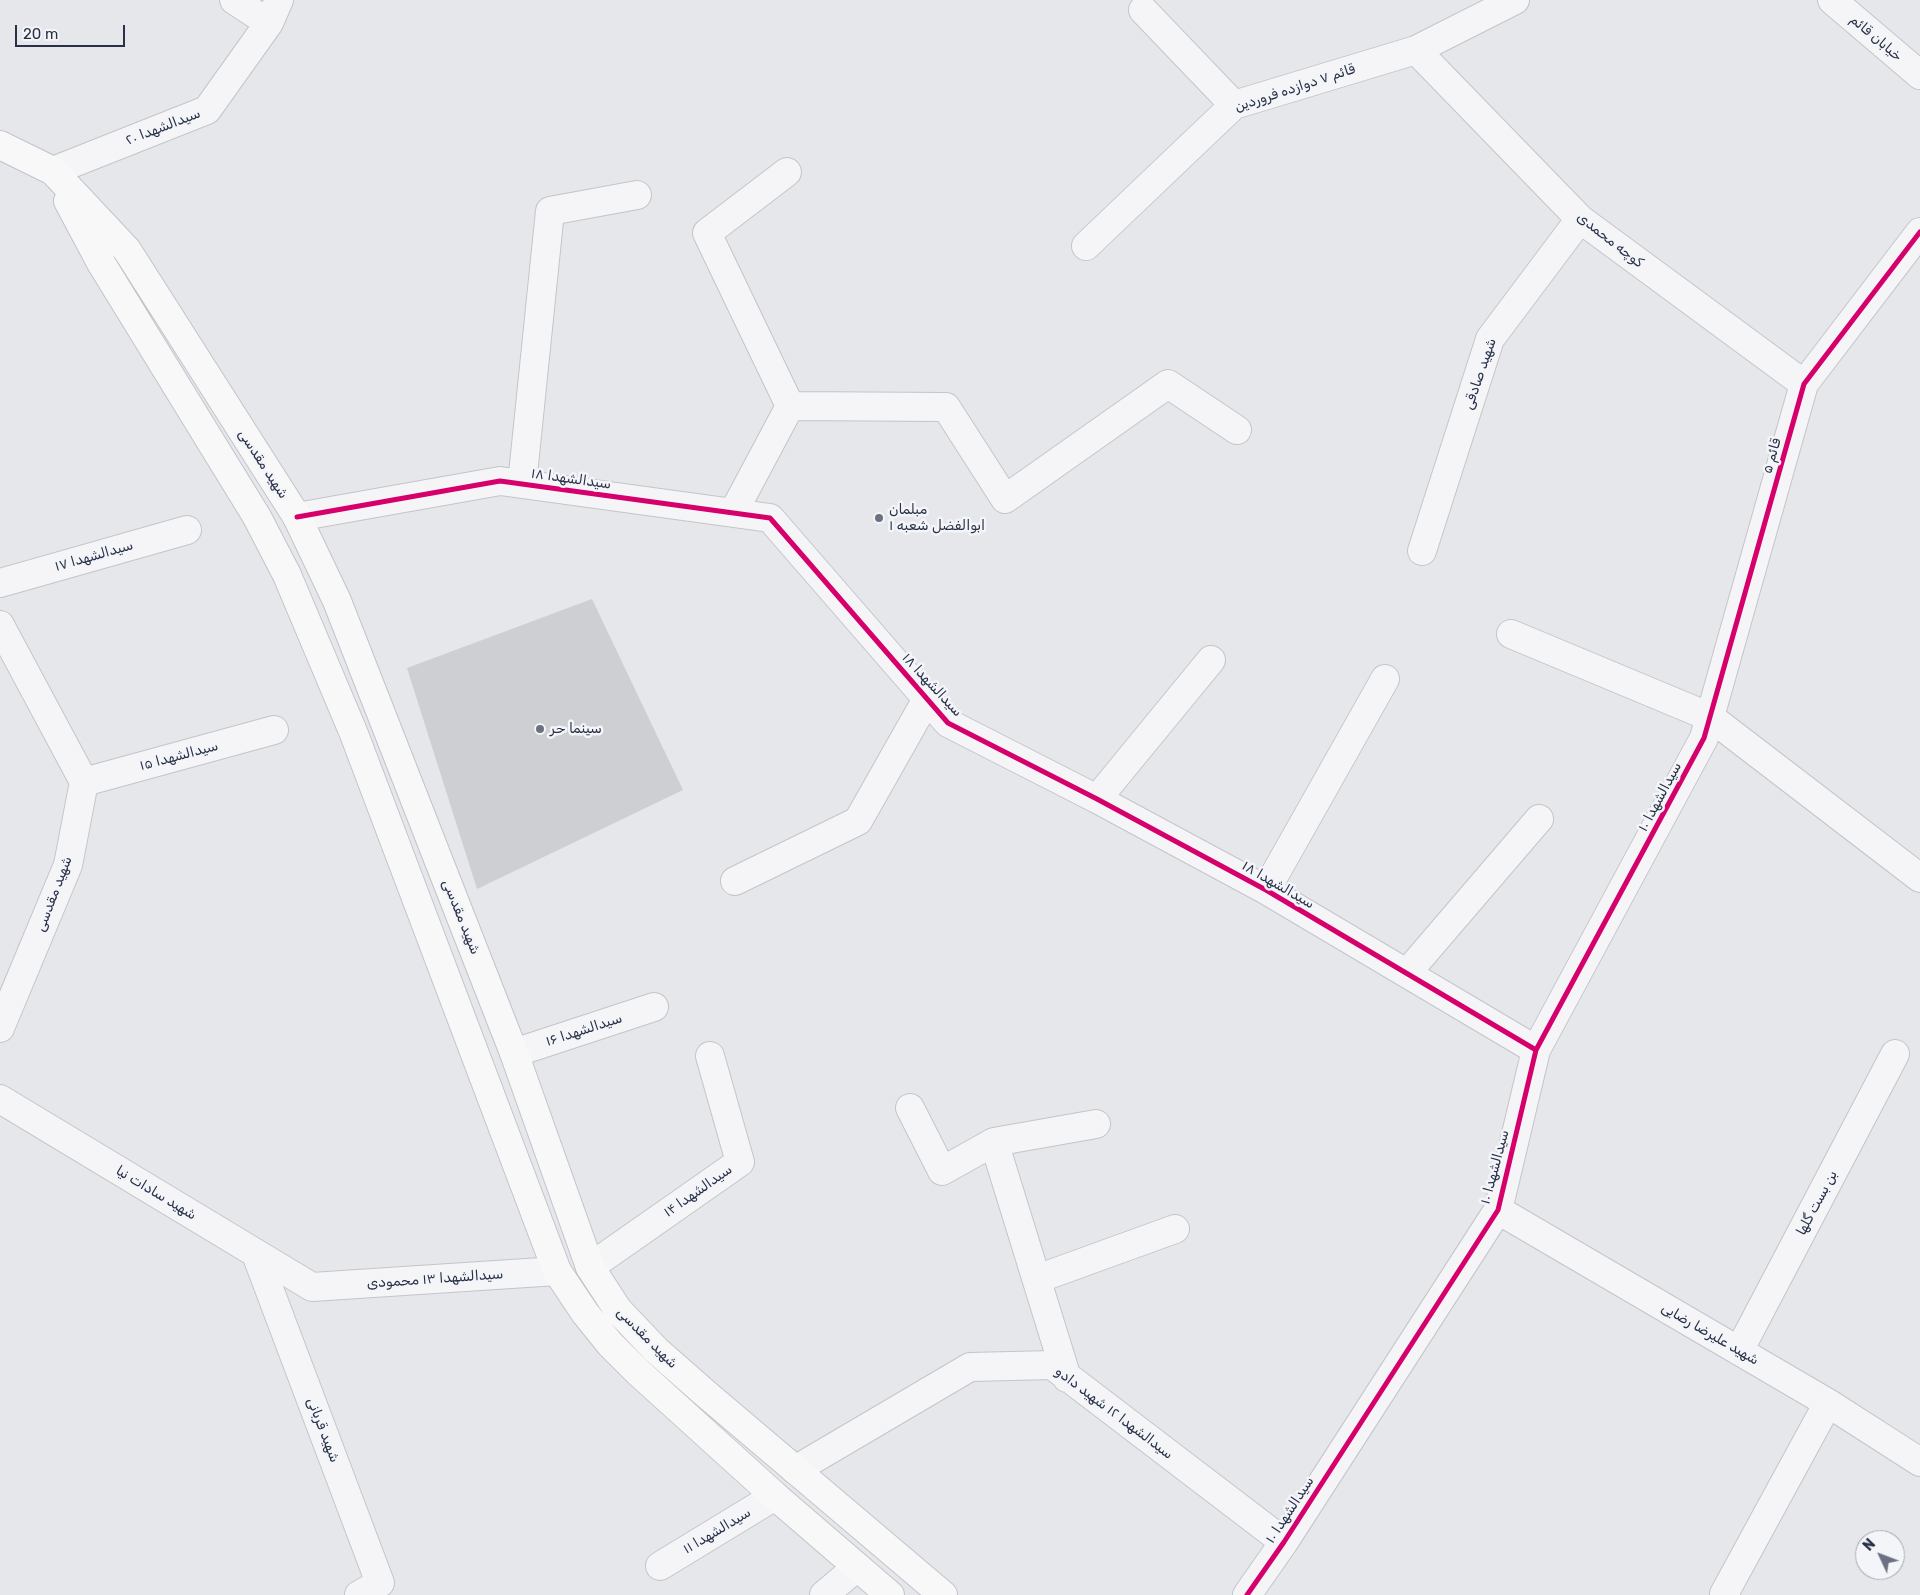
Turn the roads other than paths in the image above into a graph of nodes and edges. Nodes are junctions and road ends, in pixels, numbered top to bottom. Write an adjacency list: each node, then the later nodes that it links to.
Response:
1 (234, 0): 5 (street)
2 (1515, 0): 6 (street, قائم ۷ دوازده فروردین)
3 (1832, 0): 7 (street, خیابان قائم)
4 (1143, 10): 8 (street)
5 (274, 12): 10 (street, سیدالشهدا ۲۰)
6 (1416, 50): 8 (street, قائم ۷ دوازده فروردین); 13 (street, کوچه محمدی)
7 (1920, 75)
8 (1234, 105): 15 (street, قائم ۷ دوازده فروردین)
9 (0, 145): 10 (main road, شهید مقدسی)
10 (53, 171): 21 (main road, شهید مقدسی); 53 (main road, شهید مقدسی)
11 (788, 172): 17 (street)
12 (637, 194): 19 (street)
13 (1580, 219): 16 (street, کوچه محمدی); 23 (street, شهید صادقی)
14 (1919, 235): 16 (street, قائم ۵)
15 (1086, 246)
16 (1804, 384): 30 (street, قائم ۵)
17 (790, 406): 18 (street); 20 (street)
18 (1237, 430)
19 (522, 484): 20 (street, سیدالشهدا ۱۸); 21 (street, سیدالشهدا ۱۸)
20 (733, 513): 29 (street, سیدالشهدا ۱۸)
21 (297, 517): 42 (main road, شهید مقدسی)
22 (187, 530): 24 (street, سیدالشهدا ۱۷)
23 (1422, 551)
24 (0, 582)
25 (0, 625): 32 (street)
26 (1511, 634): 30 (street)
27 (1211, 660): 33 (street)
28 (1385, 679): 37 (street)
29 (927, 699): 33 (street, سیدالشهدا ۱۸); 36 (street)
30 (1710, 717): 35 (street); 41 (street, سیدالشهدا ۱۰)
31 (274, 730): 32 (street, سیدالشهدا ۱۵)
32 (84, 782): 40 (street, شهید مقدسی)
33 (1097, 799): 37 (street, سیدالشهدا ۱۸)
34 (1539, 819): 38 (street)
35 (1920, 878)
36 (735, 880)
37 (1266, 890): 38 (street, سیدالشهدا ۱۸)
38 (1407, 973): 41 (street, سیدالشهدا ۱۸)
39 (654, 1007): 42 (street, سیدالشهدا ۱۶)
40 (0, 1028)
41 (1536, 1050): 49 (street, سیدالشهدا ۱۰)
42 (514, 1053): 52 (main road, شهید مقدسی)
43 (1895, 1054): 56 (street, بن بست گلها)
44 (710, 1056): 52 (street, سیدالشهدا ۱۴)
45 (0, 1099): 51 (street, شهید سادات نیا)
46 (910, 1108): 48 (street)
47 (1096, 1124): 48 (street)
48 (994, 1142): 54 (street)
49 (1498, 1210): 56 (street, شهید علیرضا رضایی); 62 (street, سیدالشهدا ۱۰)
50 (1175, 1229): 54 (street)
51 (256, 1254): 55 (street, شهید سادات نیا); 65 (street, شهید قربانی)
52 (590, 1267): 53 (main road); 60 (main road, شهید مقدسی)
53 (557, 1271): 55 (street, سیدالشهدا ۱۳ محمودی); 61 (main road, شهید مقدسی)
54 (1037, 1279): 57 (street)
55 (312, 1287)
56 (1739, 1351): 58 (street, شهید علیرضا رضایی)
57 (1068, 1378): 60 (street, سیدالشهدا ۱۲ شهید دادو); 62 (street, سیدالشهدا ۱۲ شهید دادو)
58 (1828, 1403): 59 (street, شهید علیرضا رضایی); 70 (street)
59 (1920, 1462)
60 (795, 1470): 68 (main road, شهید مقدسی)
61 (774, 1496): 63 (street, سیدالشهدا ۱۱); 64 (main road, شهید مقدسی)
62 (1284, 1542): 69 (street, سیدالشهدا ۱۰)
63 (660, 1566)
64 (857, 1567): 66 (street); 67 (main road, شهید مقدسی)
65 (376, 1591)
66 (824, 1595)
67 (890, 1595)
68 (943, 1595)
69 (1247, 1595)
70 (1726, 1595)

